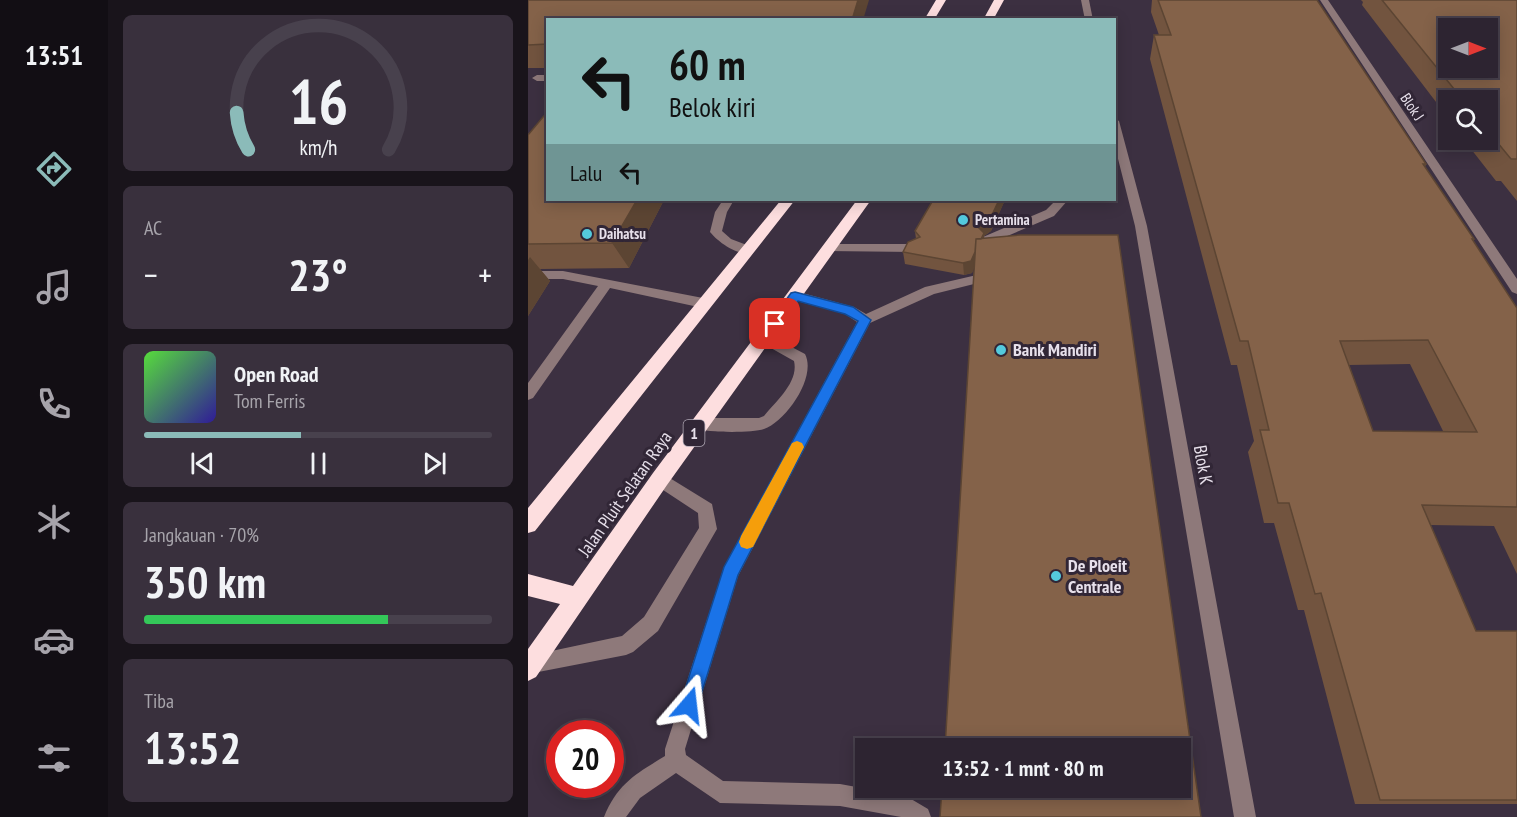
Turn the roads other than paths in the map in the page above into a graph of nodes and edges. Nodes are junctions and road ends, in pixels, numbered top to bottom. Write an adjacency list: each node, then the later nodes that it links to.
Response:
1 (941, 0): 5 (highway)
2 (999, 0): 6 (highway)
3 (1323, 0): 22 (street, Blok J)
4 (1085, 3): 7 (street)
5 (930, 18)
6 (989, 18)
7 (1089, 18)
8 (537, 78): 9 (street)
9 (546, 78)
10 (1116, 129): 37 (street, Blok K)
11 (727, 201): 18 (street)
12 (787, 201): 18 (highway)
13 (863, 201): 16 (highway, Jalan Pluit Selatan Raya / 1)
14 (1061, 201): 15 (street)
15 (987, 240)
16 (830, 248): 17 (street); 23 (highway, Jalan Pluit Selatan Raya / 1)
17 (914, 248)
18 (748, 250): 24 (highway)
19 (1010, 274): 25 (street)
20 (528, 275): 21 (street)
21 (607, 283): 24 (street); 27 (street)
22 (1517, 289)
23 (795, 296): 25 (street); 26 (highway, Jalan Pluit Selatan Raya / 1)
24 (702, 303): 30 (highway)
25 (865, 320): 34 (street)
26 (765, 338): 28 (highway, Jalan Pluit Selatan Raya / 1); 28 (street)
27 (528, 394)
28 (700, 424): 29 (highway, Jalan Pluit Selatan Raya / 1)
29 (660, 479): 32 (highway, Jalan Pluit Selatan Raya / 1); 33 (street)
30 (528, 524)
31 (528, 585): 32 (highway)
32 (577, 598): 33 (highway, Jalan Pluit Selatan Raya / 1)
33 (529, 667)
34 (676, 761): 35 (street); 36 (street)
35 (615, 817)
36 (920, 817)
37 (1245, 817)

